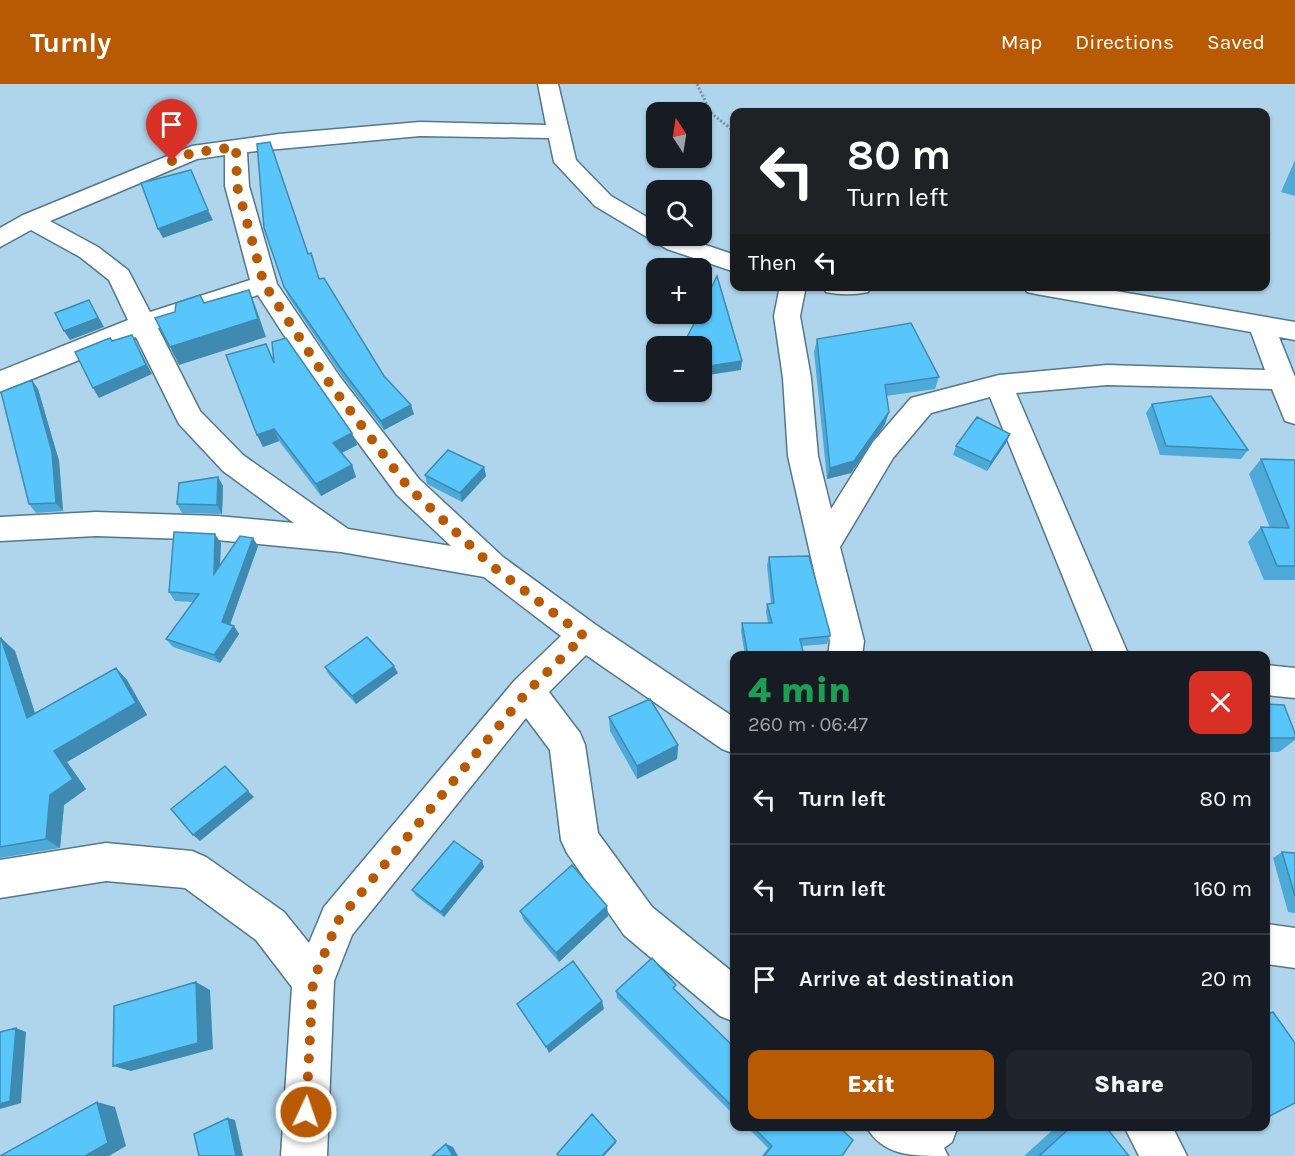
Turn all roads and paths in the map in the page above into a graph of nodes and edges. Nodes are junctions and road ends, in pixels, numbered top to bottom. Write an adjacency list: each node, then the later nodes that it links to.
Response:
1 (548, 84): 4 (street)
2 (698, 84): 3 (path)
3 (730, 128)
4 (558, 132): 5 (street); 7 (street)
5 (236, 147): 6 (street); 11 (street)
6 (31, 220): 8 (street); 14 (street)
7 (646, 226)
8 (0, 239)
9 (682, 246): 10 (street)
10 (730, 262)
11 (264, 284): 14 (street); 24 (street)
12 (792, 291): 23 (street)
13 (1064, 291): 15 (street)
14 (143, 324): 18 (street); 22 (street)
15 (1262, 326): 16 (street); 17 (street)
16 (1295, 331)
17 (1282, 380): 19 (street); 20 (street)
18 (0, 382)
19 (999, 385): 23 (street); 27 (street)
20 (1295, 414)
21 (0, 529): 22 (street)
22 (340, 540): 24 (street)
23 (826, 543): 26 (street)
24 (492, 566): 25 (street)
25 (584, 636): 30 (street); 31 (street)
26 (846, 651)
27 (1110, 651)
28 (1270, 680): 29 (street)
29 (1295, 683)
30 (527, 692): 35 (street); 36 (street)
31 (730, 735)
32 (0, 879): 35 (street)
33 (1270, 945): 34 (street)
34 (1295, 948)
35 (313, 981): 38 (street)
36 (730, 997)
37 (1149, 1131): 39 (street)
38 (304, 1156)
39 (1164, 1156)

